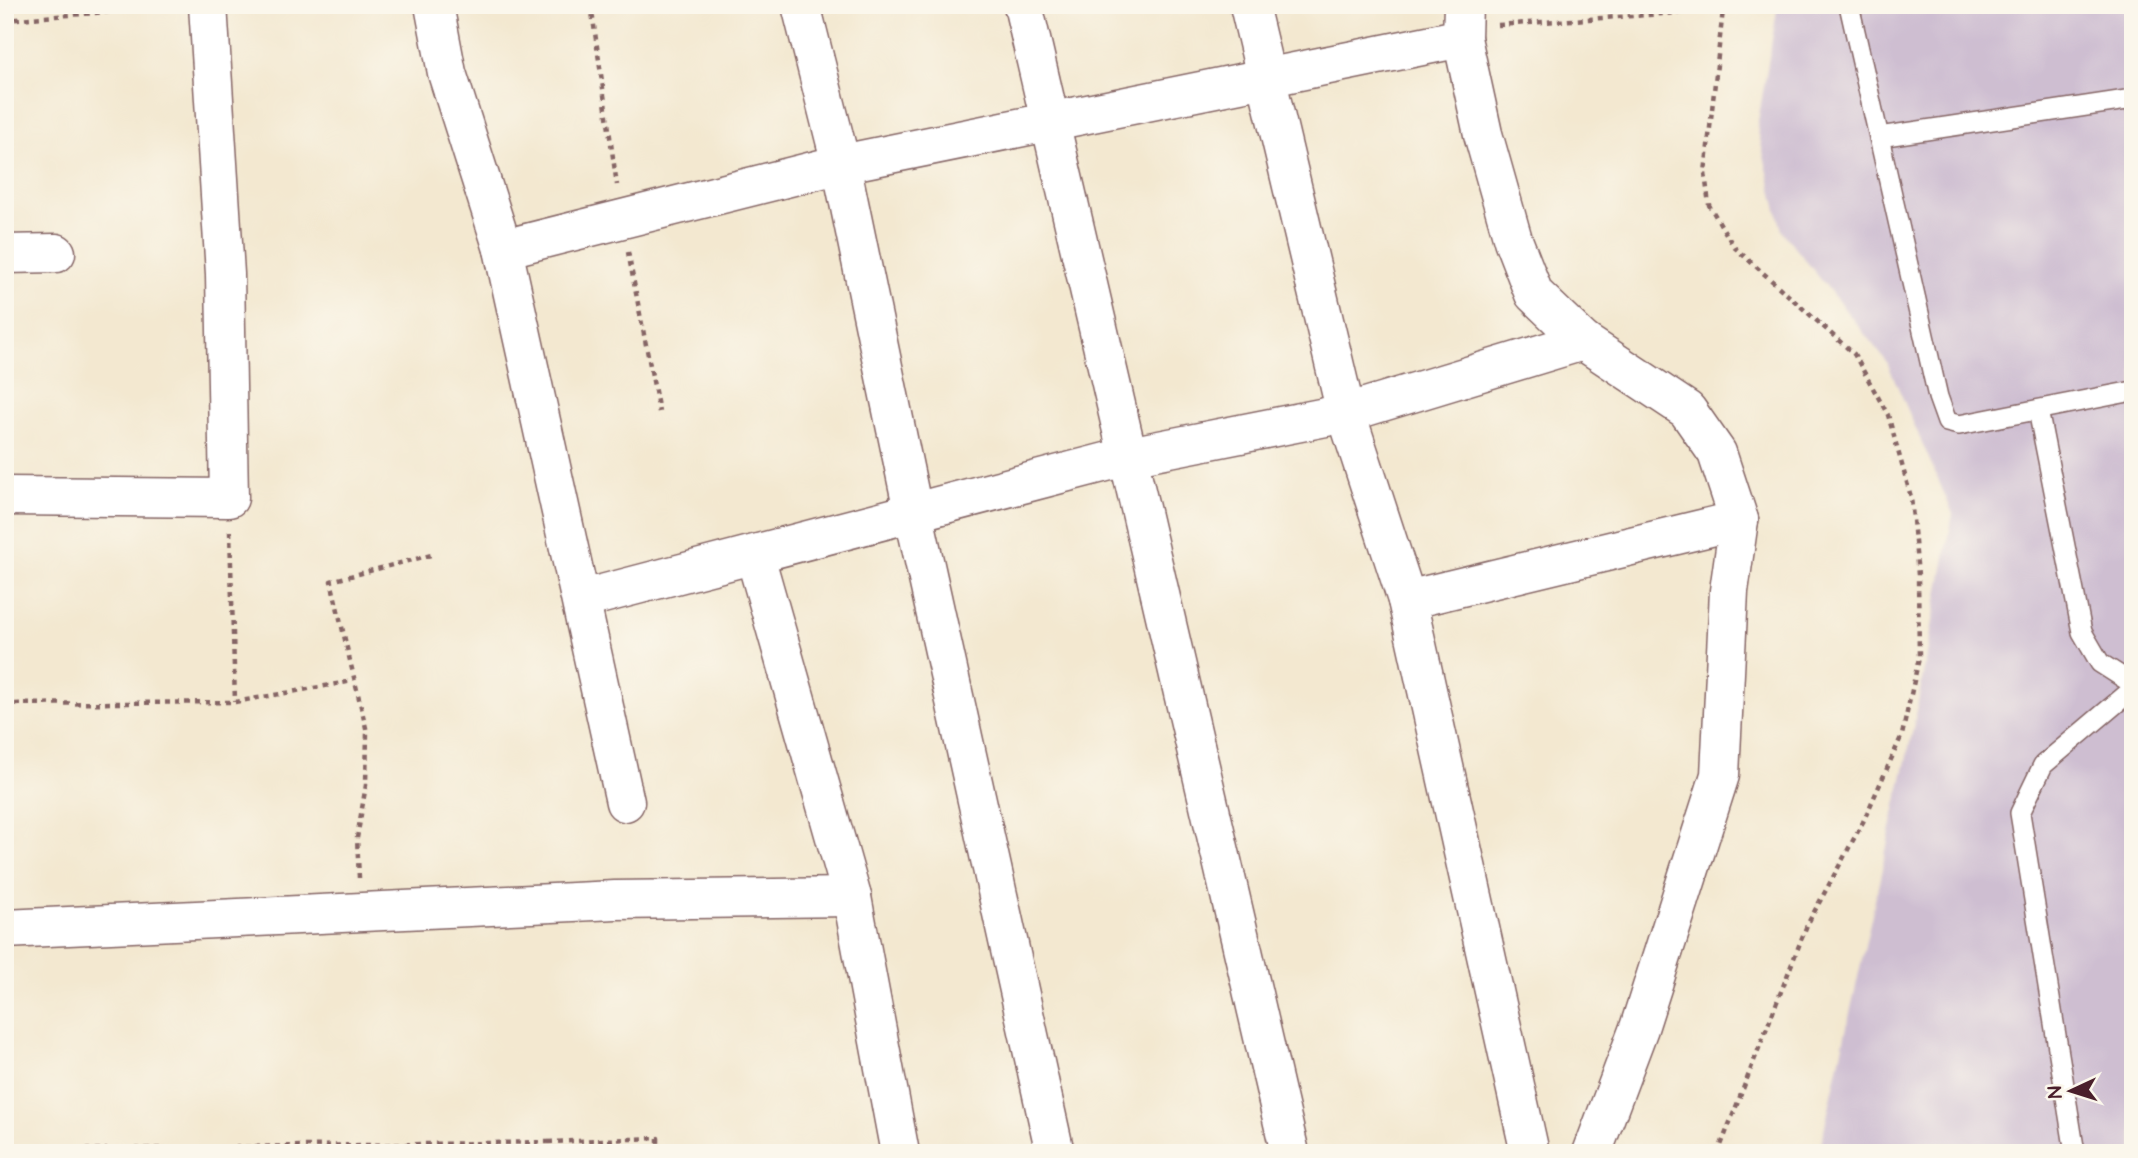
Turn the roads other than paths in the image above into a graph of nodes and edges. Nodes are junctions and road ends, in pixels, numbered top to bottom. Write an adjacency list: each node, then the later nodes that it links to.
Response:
1 (434, 5): 13 (street)
2 (801, 5): 12 (street)
3 (1023, 5): 10 (street)
4 (1249, 5): 8 (street)
5 (1849, 5): 11 (lane)
6 (197, 6): 21 (street)
7 (1463, 24): 8 (street); 16 (street)
8 (1264, 77): 10 (street); 19 (street)
9 (2133, 99): 11 (lane)
10 (1051, 119): 12 (street); 20 (street)
11 (1880, 137): 18 (lane)
12 (841, 164): 13 (street); 22 (street)
13 (503, 249): 25 (street)
14 (56, 253): 15 (street)
15 (5, 254)
16 (1583, 341): 19 (street); 23 (street)
17 (2133, 391): 18 (lane)
18 (2038, 410): 27 (lane)
19 (1346, 413): 20 (street); 26 (street)
20 (1129, 456): 22 (street); 34 (street)
21 (5, 496)
22 (913, 511): 24 (street); 33 (street)
23 (1739, 520): 26 (street); 36 (street)
24 (755, 556): 25 (street); 30 (street)
25 (583, 599): 29 (street)
26 (1407, 600): 35 (street)
27 (2133, 684)
28 (2133, 689): 37 (lane)
29 (625, 802)
30 (852, 897): 31 (street); 32 (street)
31 (5, 929)
32 (900, 1153)
33 (1055, 1153)
34 (1290, 1153)
35 (1530, 1153)
36 (1592, 1153)
37 (2075, 1153)

